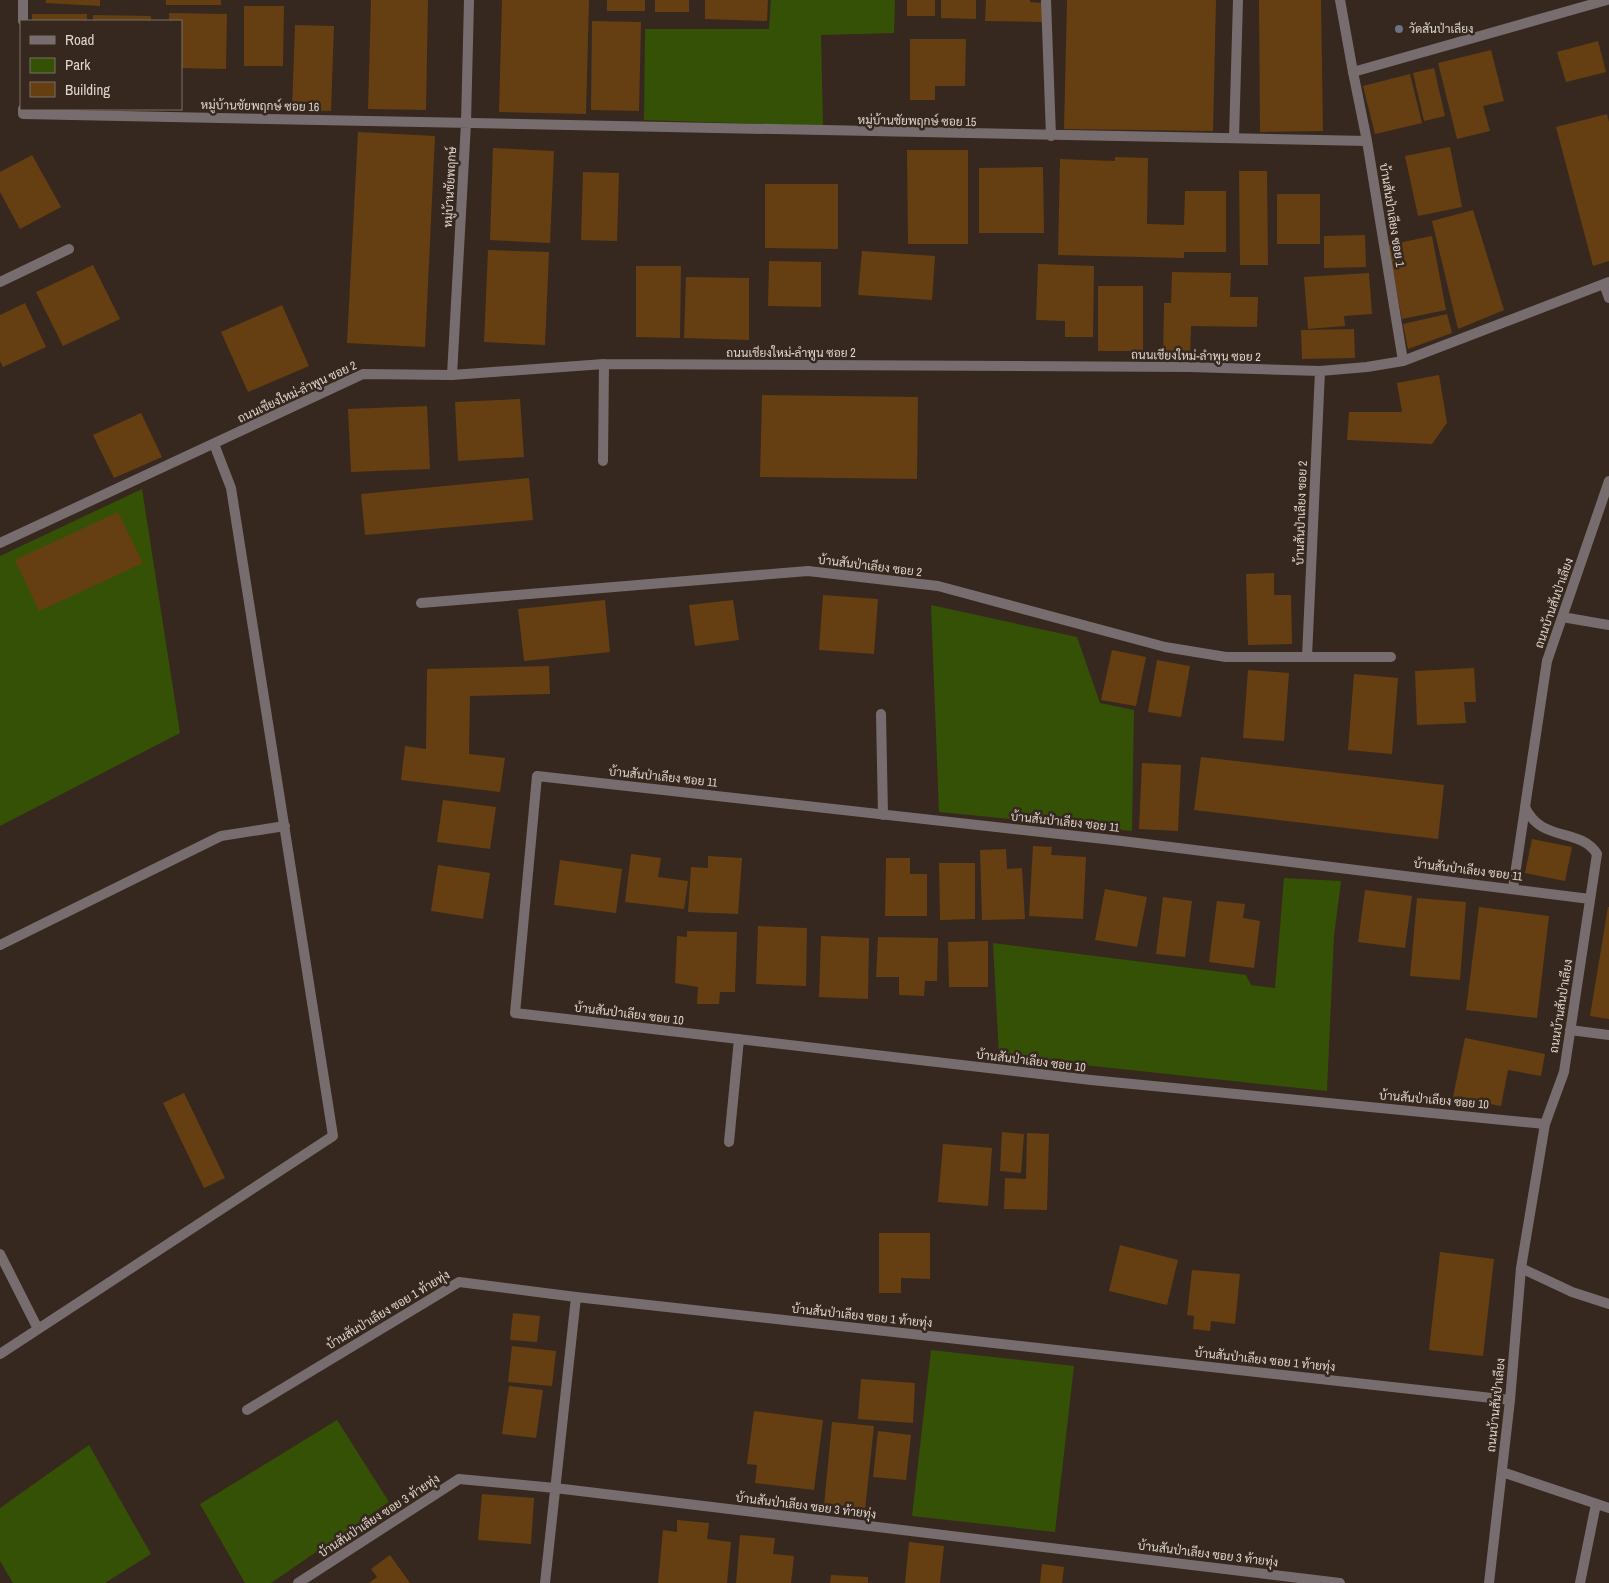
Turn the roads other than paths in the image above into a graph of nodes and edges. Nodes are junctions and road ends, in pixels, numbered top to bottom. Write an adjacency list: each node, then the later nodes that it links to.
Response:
1 (23, 0): 7 (street)
2 (470, 0): 10 (street, หมู่บ้านชัยพฤกษ์)
3 (1046, 0): 11 (street)
4 (1238, 0): 12 (street)
5 (1340, 0): 8 (street)
6 (1607, 0): 8 (street)
7 (23, 20)
8 (1353, 72): 13 (street, บ้านสันป่าเลียง ซอย 1)
9 (23, 111): 10 (street, หมู่บ้านชัยพฤกษ์ ซอย 16)
10 (466, 123): 11 (street, หมู่บ้านชัยพฤกษ์ ซอย 15); 21 (street, หมู่บ้านชัยพฤกษ์)
11 (1051, 136): 12 (street, หมู่บ้านชัยพฤกษ์ ซอย 15)
12 (1234, 138): 13 (street, หมู่บ้านชัยพฤกษ์ ซอย 15)
13 (1367, 141): 18 (street, บ้านสันป่าเลียง ซอย 1)
14 (69, 249): 15 (street)
15 (0, 282)
16 (1606, 283): 17 (street); 18 (street, ถนนเชียงใหม่-ลำพูน ซอย 2)
17 (1609, 298)
18 (1403, 361): 20 (street, ถนนเชียงใหม่-ลำพูน ซอย 2)
19 (604, 364): 20 (street, ถนนเชียงใหม่-ลำพูน ซอย 2); 21 (street, ถนนเชียงใหม่-ลำพูน ซอย 2); 23 (street)
20 (1320, 371): 29 (street, บ้านสันป่าเลียง ซอย 2)
21 (452, 375): 22 (street, ถนนเชียงใหม่-ลำพูน ซอย 2)
22 (214, 444): 25 (street, ถนนเชียงใหม่-ลำพูน ซอย 2); 34 (street)
23 (603, 461)
24 (1609, 482): 27 (street, ถนนบ้านสันป่าเลียง)
25 (0, 543)
26 (422, 603): 29 (street, บ้านสันป่าเลียง ซอย 2)
27 (1562, 617): 28 (street); 32 (street, ถนนบ้านสันป่าเลียง)
28 (1609, 625)
29 (1307, 657): 30 (street, บ้านสันป่าเลียง ซอย 2)
30 (1391, 657)
31 (881, 714): 33 (street)
32 (1525, 807): 35 (street); 36 (street, ถนนบ้านสันป่าเลียง)
33 (883, 814): 35 (street, บ้านสันป่าเลียง ซอย 11); 38 (street, บ้านสันป่าเลียง ซอย 11)
34 (284, 826): 37 (street); 48 (street)
35 (1513, 888): 36 (street, บ้านสันป่าเลียง ซอย 11)
36 (1590, 899): 39 (street, ถนนบ้านสันป่าเลียง)
37 (0, 944)
38 (515, 1013): 41 (street, บ้านสันป่าเลียง ซอย 10)
39 (1570, 1030): 40 (street); 42 (street, ถนนบ้านสันป่าเลียง)
40 (1609, 1035)
41 (739, 1039): 42 (street, บ้านสันป่าเลียง ซอย 10); 43 (street)
42 (1545, 1124): 45 (street, ถนนบ้านสันป่าเลียง)
43 (728, 1142)
44 (0, 1254): 48 (street)
45 (1521, 1268): 47 (street); 50 (street, ถนนบ้านสันป่าเลียง)
46 (576, 1297): 50 (street, บ้านสันป่าเลียง ซอย 1 ท้ายทุ่ง); 51 (street, บ้านสันป่าเลียง ซอย 1 ท้ายทุ่ง); 53 (street)
47 (1609, 1304)
48 (38, 1329): 49 (street)
49 (0, 1354)
50 (1510, 1400): 52 (street, ถนนบ้านสันป่าเลียง)
51 (247, 1410)
52 (1502, 1472): 54 (street); 59 (street, ถนนบ้านสันป่าเลียง)
53 (555, 1488): 56 (street, บ้านสันป่าเลียง ซอย 3 ท้ายทุ่ง); 57 (street); 58 (street, บ้านสันป่าเลียง ซอย 3 ท้ายทุ่ง)
54 (1596, 1504): 55 (street); 60 (street)
55 (1609, 1508)
56 (298, 1583)
57 (545, 1583)
58 (1340, 1583)
59 (1489, 1583)
60 (1580, 1583)

